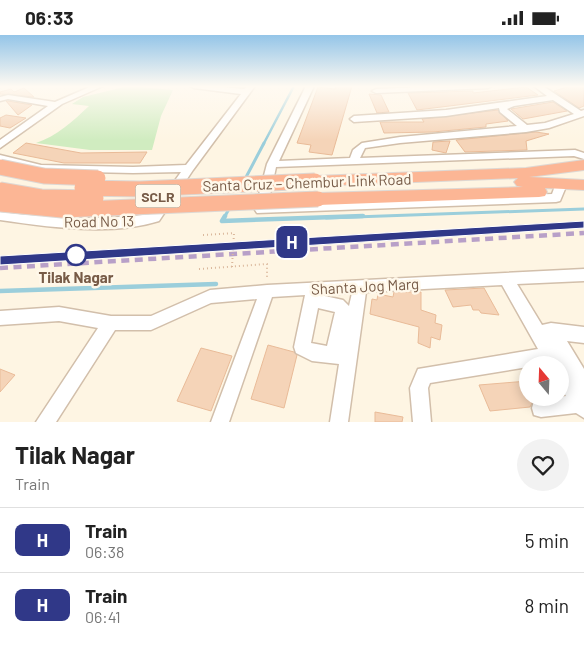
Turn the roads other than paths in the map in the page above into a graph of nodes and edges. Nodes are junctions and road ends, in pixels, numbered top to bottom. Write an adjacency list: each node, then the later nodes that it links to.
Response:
1 (52, 104): 7 (street)
2 (237, 104): 18 (street, Road No 13)
3 (301, 104): 15 (street)
4 (512, 104): 9 (street)
5 (520, 104): 10 (street)
6 (567, 104): 8 (street)
7 (58, 105): 11 (street)
8 (582, 113): 10 (street)
9 (354, 119)
10 (526, 129): 14 (street)
11 (0, 145)
12 (584, 156): 14 (street)
13 (0, 158): 18 (street)
14 (354, 162): 15 (street)
15 (272, 164): 22 (street)
16 (584, 165): 20 (highway, Santa Cruz – Chembur Link Road / SCLR)
17 (0, 167): 20 (highway, bridge)
18 (189, 167): 25 (street, Road No 13)
19 (0, 179): 20 (highway, Santa Cruz – Chembur Link Road / SCLR, bridge)
20 (316, 185): 21 (highway, Santa Cruz – Chembur Link Road / SCLR); 22 (highway); 23 (highway, Santa Cruz – Chembur Link Road / SCLR, bridge); 24 (highway, bridge)
21 (584, 185): 22 (highway)
22 (559, 189)
23 (0, 190)
24 (0, 204)
25 (0, 217)
26 (584, 275): 27 (street, Shanta Jog Marg)
27 (506, 279): 28 (street, Shanta Jog Marg); 33 (street)
28 (360, 287): 30 (street, Shanta Jog Marg); 35 (street)
29 (267, 291): 30 (street, Shanta Jog Marg); 32 (street, Shanta Jog Marg); 42 (street)
30 (313, 294): 35 (street); 35 (street)
31 (0, 318): 32 (street)
32 (111, 323): 41 (street)
33 (544, 332): 34 (street); 36 (street); 39 (street)
34 (584, 335)
35 (341, 356): 43 (street)
36 (553, 356)
37 (519, 366): 44 (street)
38 (569, 380): 39 (street)
39 (581, 395): 40 (street)
40 (541, 408)
41 (45, 422)
42 (220, 422)
43 (339, 422)
44 (422, 422)

